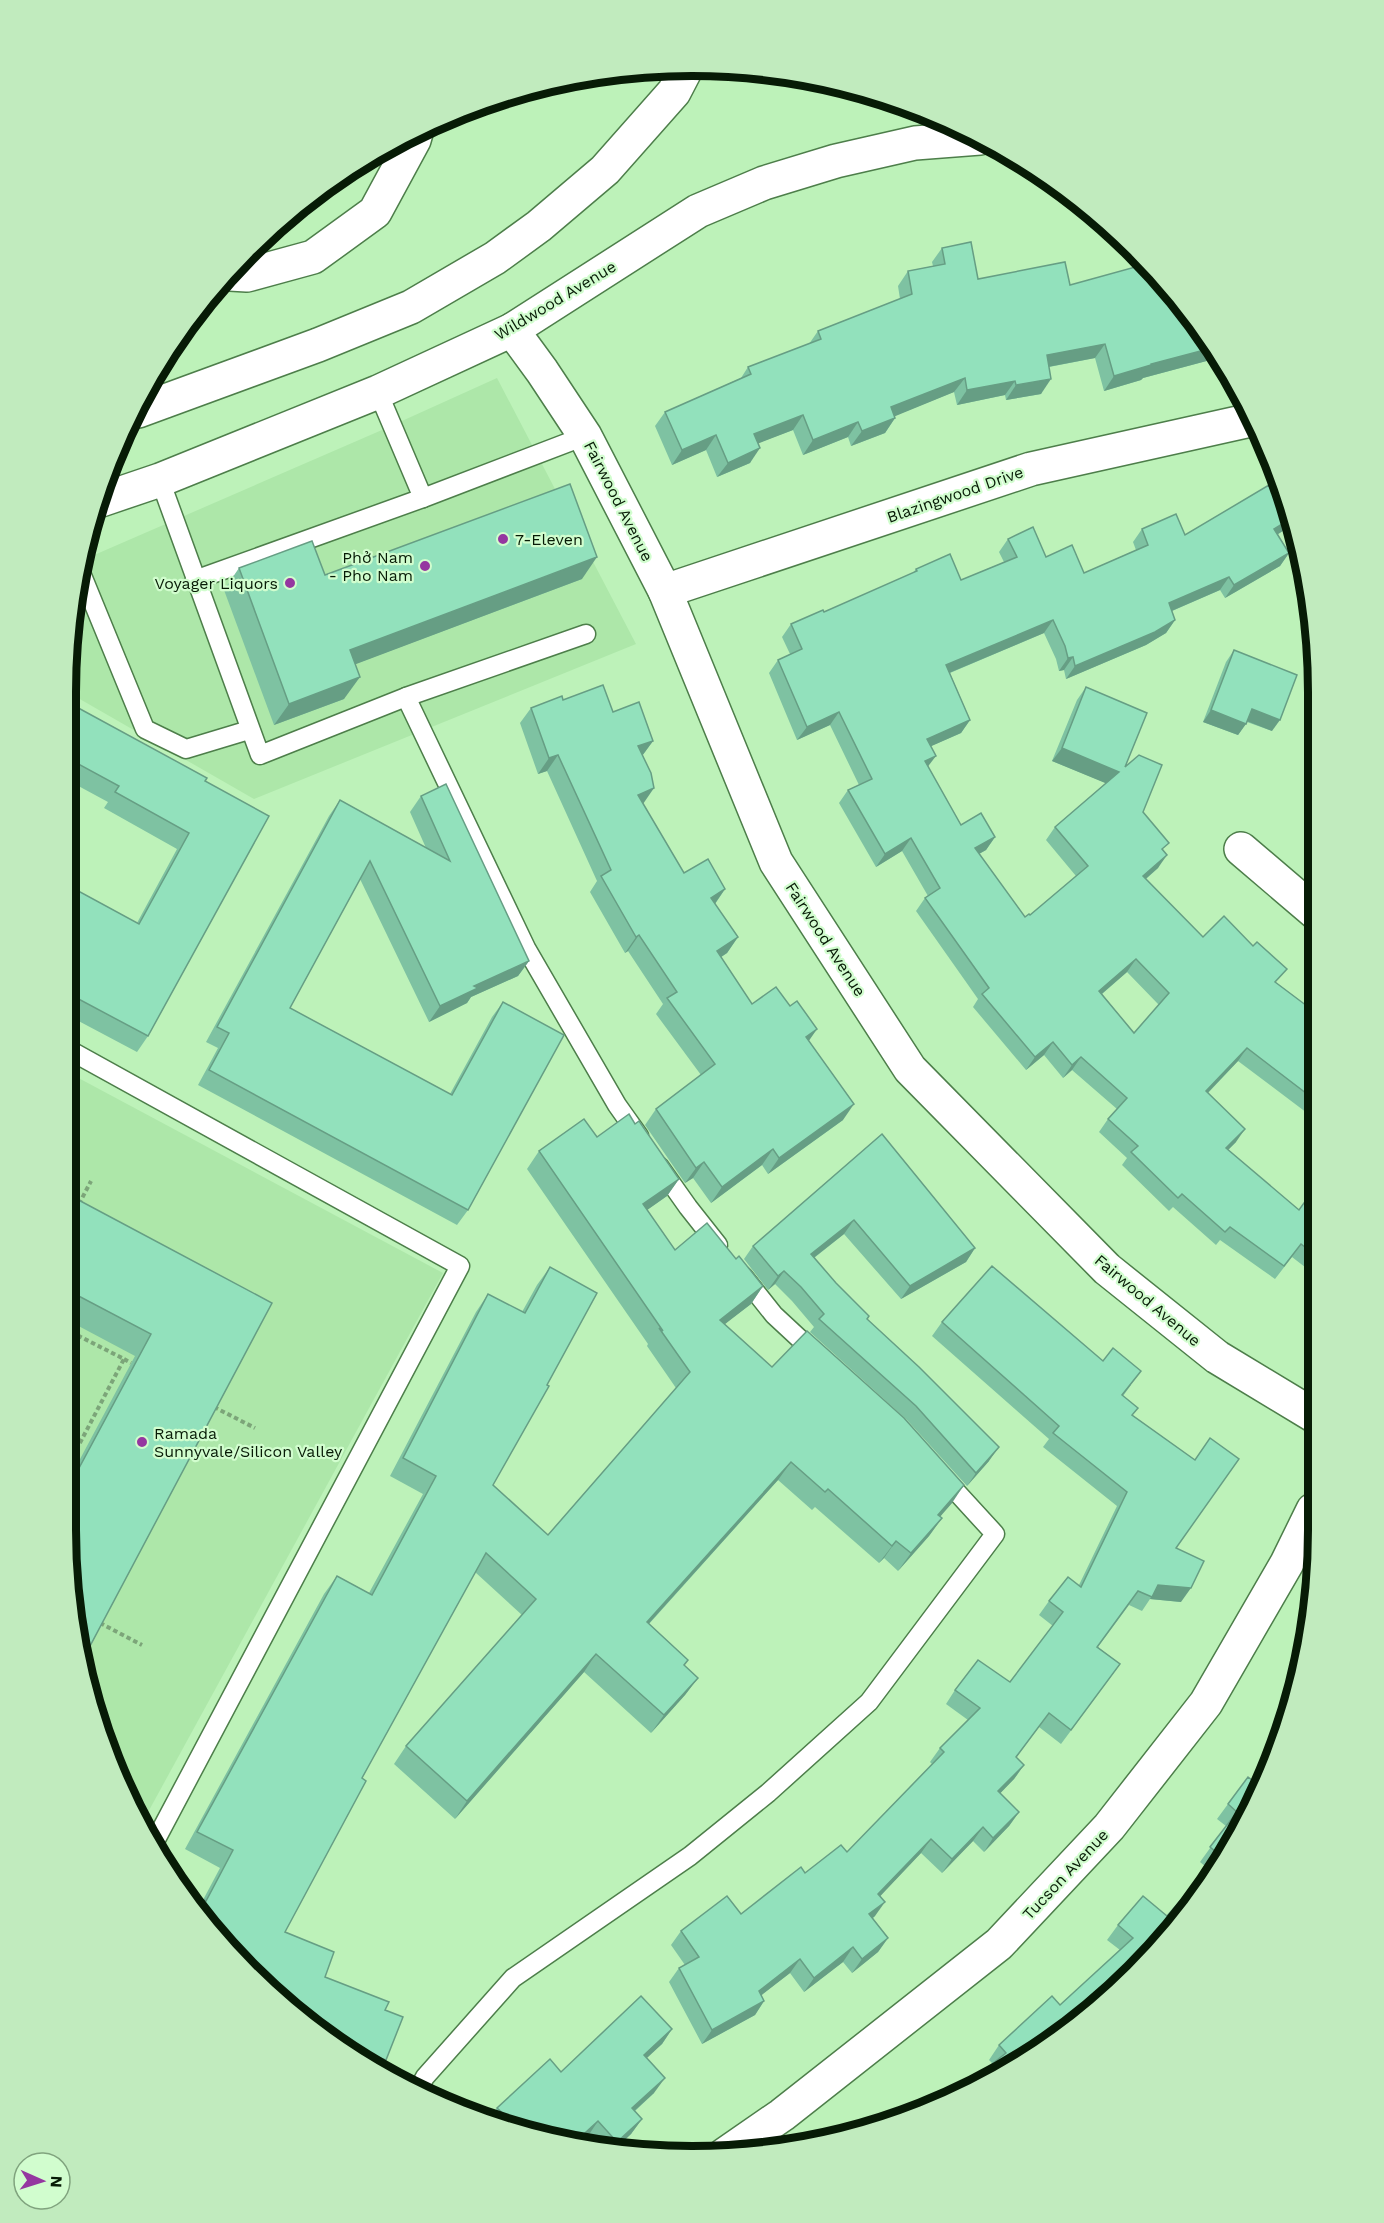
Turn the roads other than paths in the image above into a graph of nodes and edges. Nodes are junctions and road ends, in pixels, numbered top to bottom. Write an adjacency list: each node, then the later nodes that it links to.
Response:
1 (682, 76): 7 (main road)
2 (963, 139): 5 (main road, Wildwood Avenue)
3 (412, 144): 4 (main road)
4 (240, 275)
5 (512, 330): 6 (main road, Wildwood Avenue); 9 (main road, Fairwood Avenue)
6 (378, 392): 10 (main road, Wildwood Avenue); 12 (lane)
7 (146, 408)
8 (1245, 421): 15 (main road, Blazingwood Drive)
9 (585, 435): 12 (lane); 15 (main road, Fairwood Avenue)
10 (160, 480): 11 (main road, Wildwood Avenue); 13 (lane)
11 (108, 498)
12 (423, 498): 13 (lane)
13 (195, 580): 18 (lane)
14 (86, 585): 18 (lane)
15 (665, 591): 23 (main road, Fairwood Avenue)
16 (586, 634): 17 (lane)
17 (406, 697): 18 (lane); 22 (lane)
18 (249, 730)
19 (1241, 849): 20 (main road)
20 (1308, 906)
21 (76, 1054): 26 (lane)
22 (832, 1368)
23 (1308, 1411)
24 (931, 1464): 27 (lane)
25 (1308, 1520): 28 (main road, Tucson Avenue)
26 (158, 1836)
27 (421, 2084)
28 (740, 2144)

